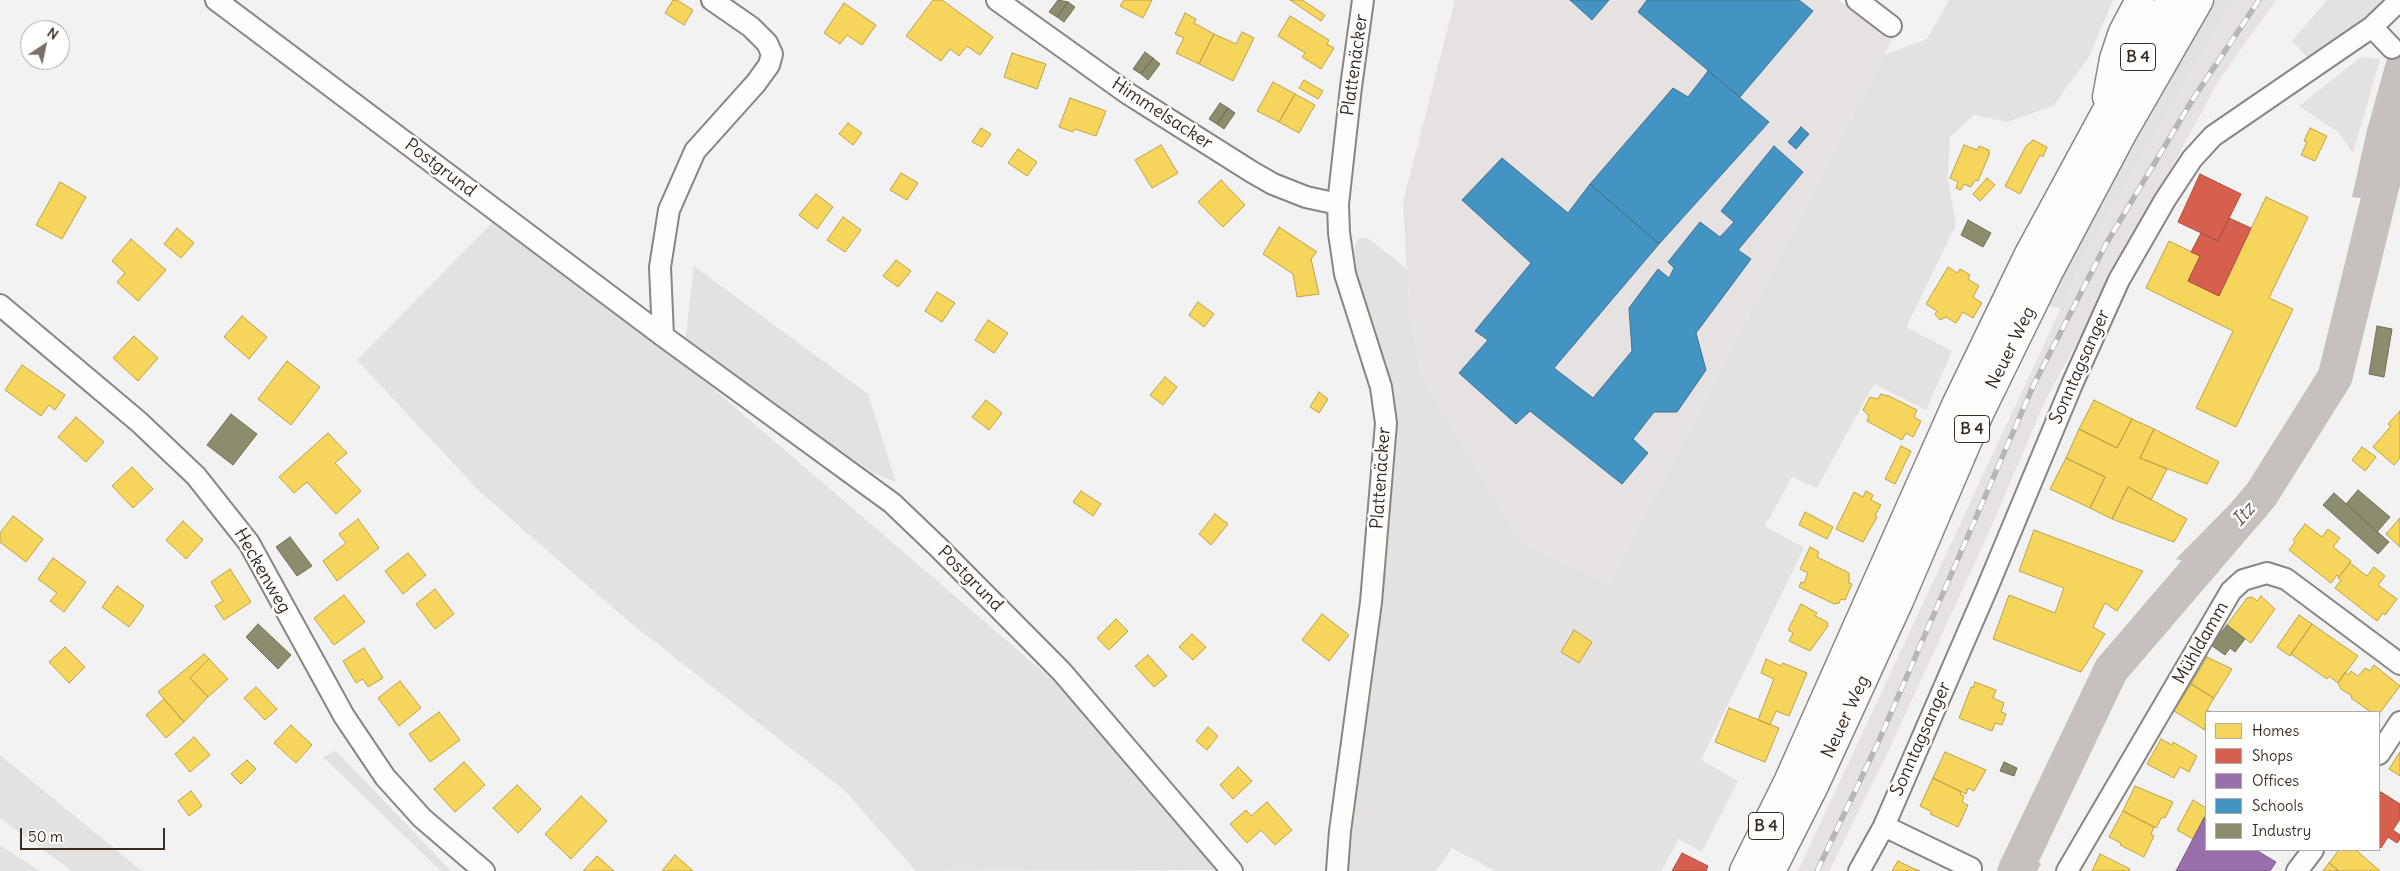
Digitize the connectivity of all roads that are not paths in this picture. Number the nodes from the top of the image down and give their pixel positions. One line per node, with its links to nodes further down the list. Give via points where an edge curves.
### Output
1 (216, 0): 16 (street, Postgrund)
2 (712, 0): 16 (street, via 751,27 767,43 772,54 769,65 756,83 695,151 669,210 660,266)
3 (997, 0): 14 (street, Himmelsacker, via 1127,93 1272,184 1306,197)
4 (1363, 0): 14 (street, Plattenäcker)
5 (1857, 0): 10 (street)
6 (2140, 0): 13 (highway, via 2123,32 2114,59)
7 (2171, 0): 13 (highway, Neuer Weg / B 4)
8 (2200, 0): 27 (highway, Neuer Weg / B 4, via 2123,132 2030,308 1979,414 1900,601)
9 (2400, 0): 11 (street, Sonntagsanger)
10 (1891, 26)
11 (2372, 28): 12 (street); 20 (street, Sonntagsanger, via 2213,136 2192,159 2165,200 2119,280 2077,373)
12 (2392, 48)
13 (2104, 114): 26 (highway, Neuer Weg / B 4, via 2028,256 1957,403 1788,782)
14 (1338, 204): 25 (street, Plattenäcker, via 1345,274 1381,387 1386,424 1371,602)
15 (0, 304): 23 (street, Heckenweg, via 139,422 196,476 249,543 344,716 384,777 422,818)
16 (663, 336): 24 (street, Postgrund, via 869,486 938,546 1062,672)
17 (2400, 664): 29 (street, Mühldamm, via 2286,579 2267,573 2243,580 2231,591)
18 (2400, 722): 19 (street)
19 (2380, 752)
20 (1884, 826): 22 (street); 28 (street, Sonntagsanger)
21 (2312, 851): 30 (street)
22 (1971, 868)
23 (484, 871)
24 (1232, 871)
25 (1337, 871)
26 (1744, 871)
27 (1771, 871)
28 (1859, 871)
29 (2067, 871)
30 (2297, 871)

